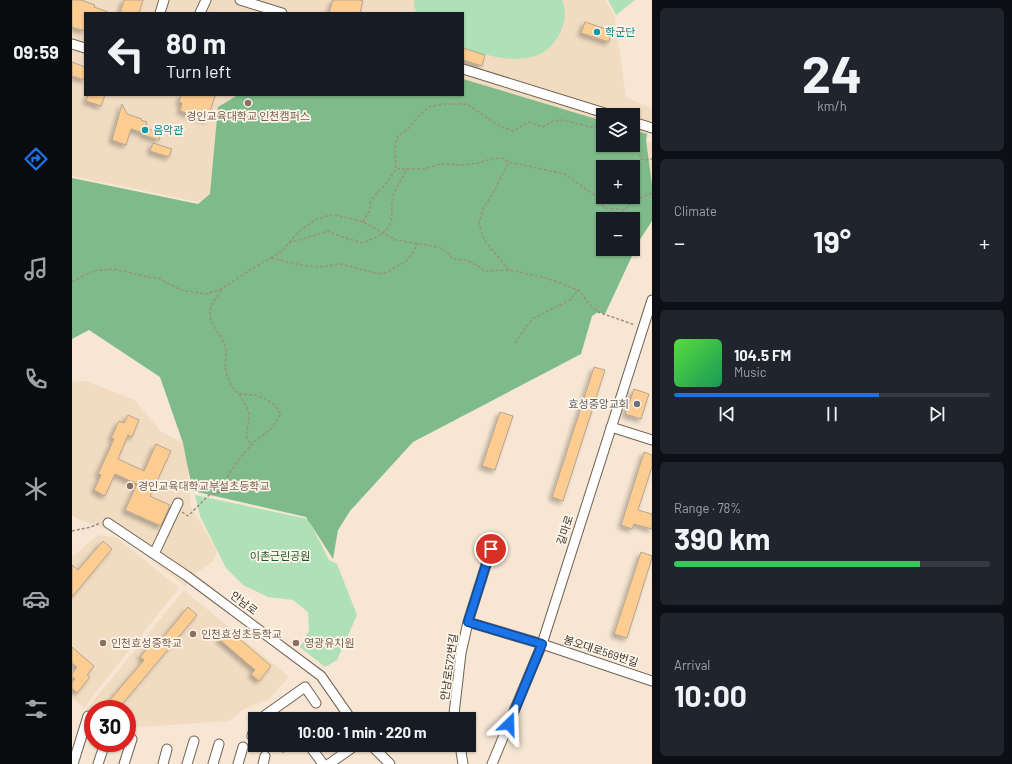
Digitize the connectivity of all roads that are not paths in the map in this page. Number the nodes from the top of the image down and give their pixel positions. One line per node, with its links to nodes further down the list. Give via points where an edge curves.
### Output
1 (164, 0): 4 (street)
2 (206, 0): 5 (street)
3 (240, 0): 6 (street)
4 (160, 12)
5 (200, 12)
6 (279, 12)
7 (72, 44): 8 (street)
8 (84, 48)
9 (464, 69): 10 (street)
10 (596, 110)
11 (640, 124): 12 (street)
12 (651, 127)
13 (652, 300): 14 (street, 길마로)
14 (646, 325): 15 (street, 길마로)
15 (611, 426): 16 (street); 22 (street, 길마로)
16 (652, 440)
17 (177, 506): 20 (street)
18 (108, 523): 20 (street, 안남로)
19 (491, 549): 21 (street, 안남로572번길)
20 (154, 554): 26 (street, 안남로, via 321,676)
21 (468, 622): 22 (street, 봉오대로569번길); 27 (street, 안남로572번길, via 461,653)
22 (542, 644): 23 (street, 봉오대로569번길); 50 (street, 길마로)
23 (652, 681)
24 (316, 702): 25 (street, via 305,687)
25 (270, 712)
26 (346, 712)
27 (454, 712)
28 (84, 729): 39 (street)
29 (194, 741): 43 (street)
30 (219, 744): 44 (street)
31 (243, 746): 45 (street)
32 (167, 749): 42 (street)
33 (102, 752): 40 (street)
34 (128, 752): 41 (street)
35 (314, 752): 46 (street)
36 (346, 752): 47 (street)
37 (378, 752): 48 (street)
38 (461, 752): 49 (street)
39 (73, 764)
40 (98, 764)
41 (124, 764)
42 (163, 764)
43 (187, 764)
44 (213, 764)
45 (238, 764)
46 (323, 764)
47 (330, 764)
48 (390, 764)
49 (463, 764)
50 (492, 764)

